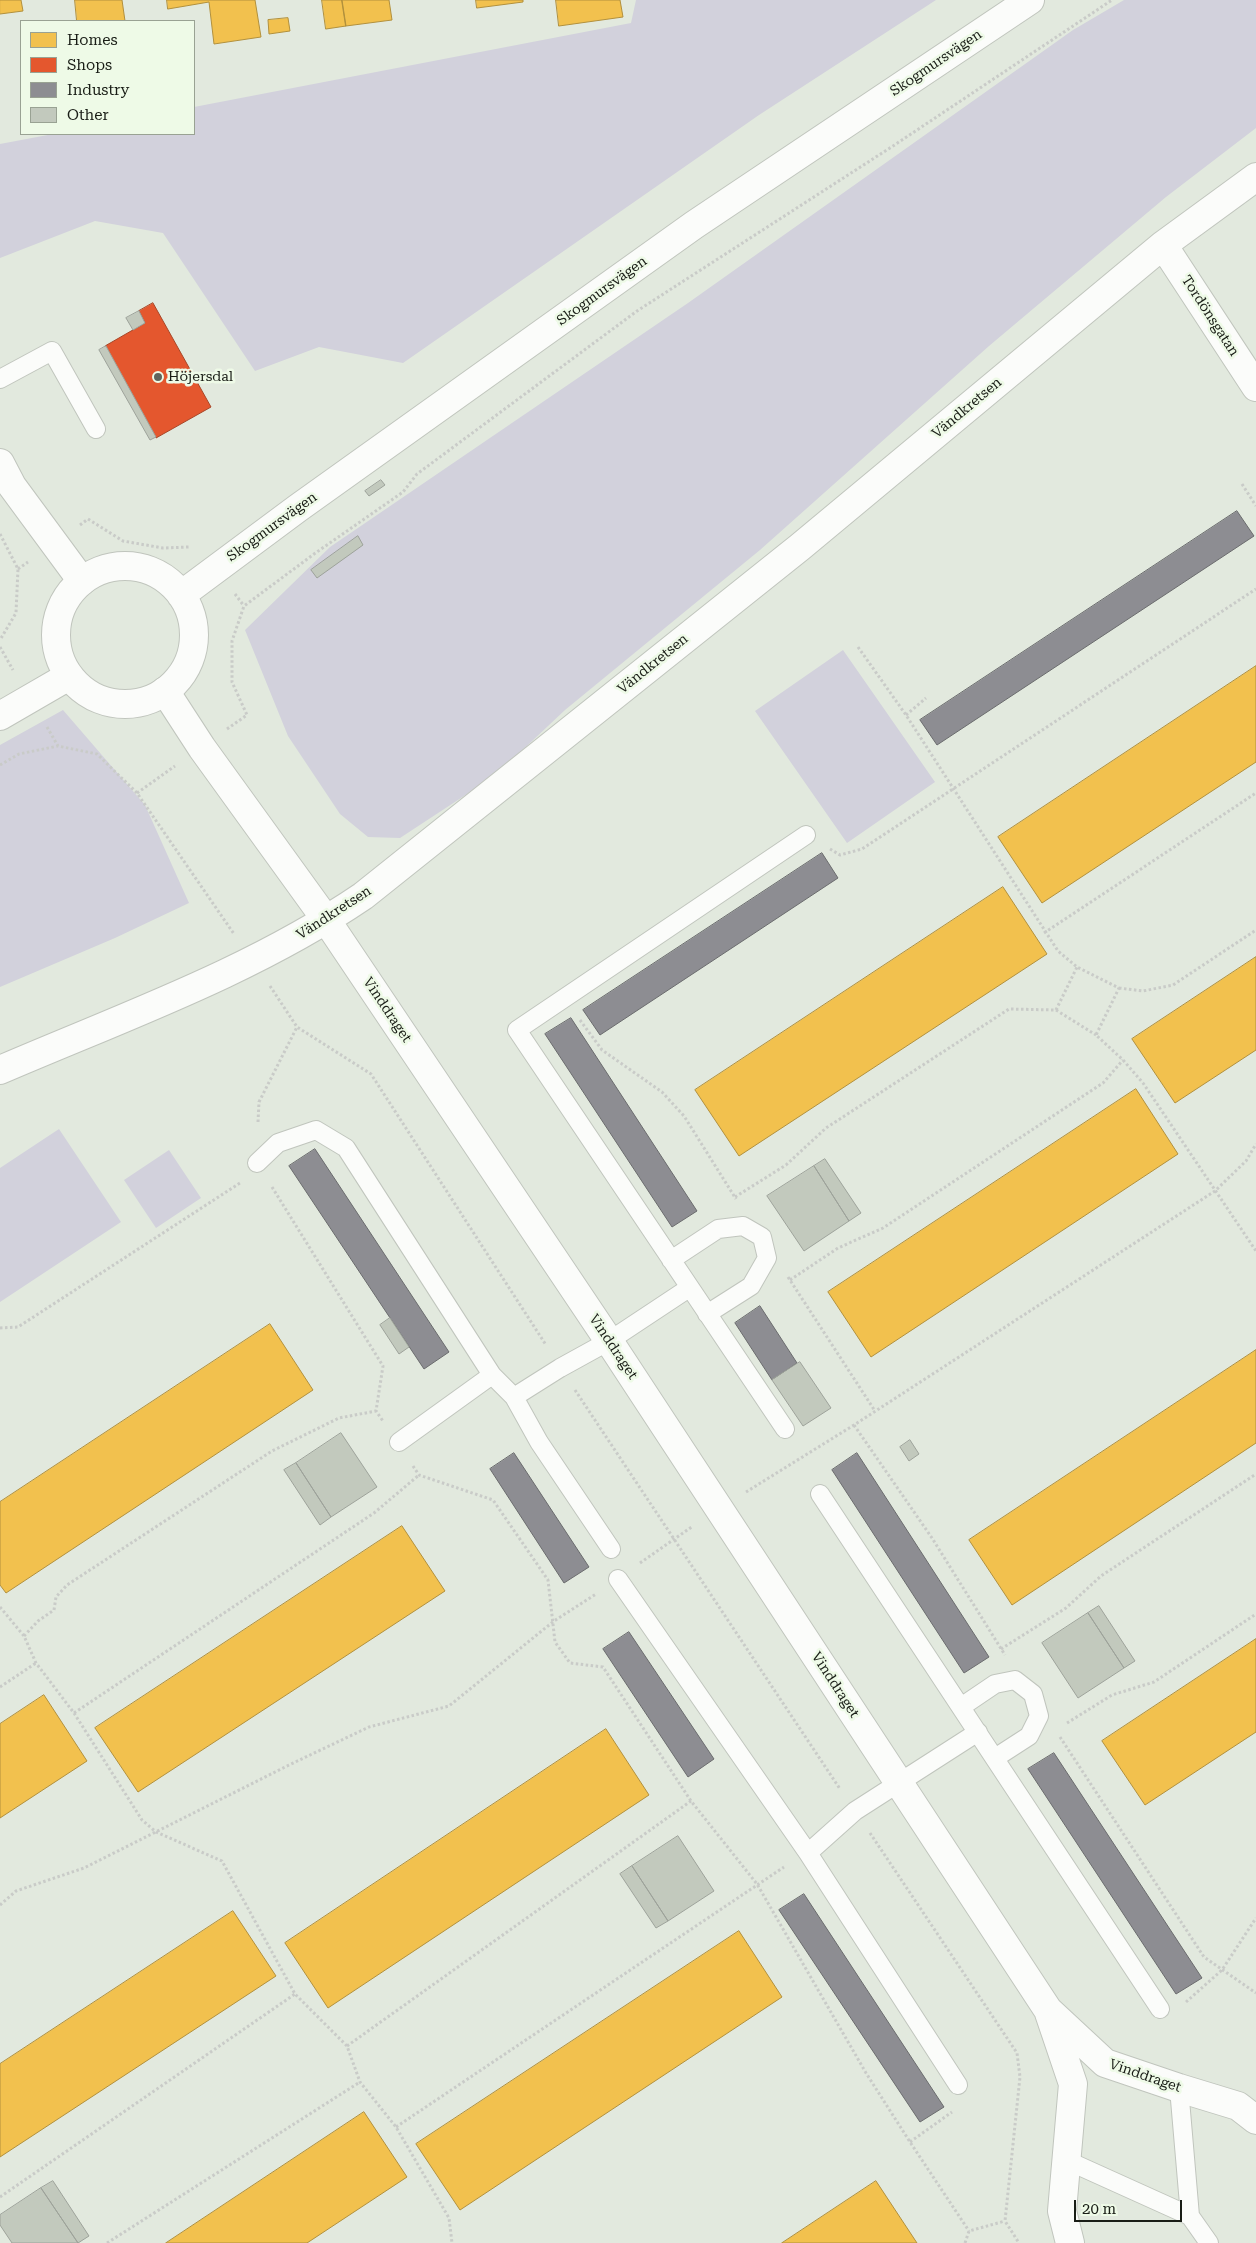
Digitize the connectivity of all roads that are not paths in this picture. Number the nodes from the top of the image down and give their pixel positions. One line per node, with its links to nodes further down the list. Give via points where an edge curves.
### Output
1 (1030, 0): 9 (street, Skogmursvägen, via 694,225)
2 (1256, 178): 3 (street, Vändkretsen)
3 (1163, 245): 5 (street, Tordönsgatan); 14 (street, Vändkretsen, via 800,547 363,896)
4 (0, 379): 6 (lane, via 52,351)
5 (1256, 387)
6 (96, 429)
7 (0, 463): 8 (street, via 12,486)
8 (82, 581): 9 (street, via 104,570 125,566 146,569 166,580); 10 (street, via 69,594 59,614 56,635 59,656)
9 (181, 594): 11 (street, via 191,614 194,636 191,657 181,676)
10 (69, 676): 11 (street, via 84,691 103,701 125,704 146,701); 12 (street)
11 (165, 692): 14 (street, Vinddraget)
12 (0, 716)
13 (806, 835): 17 (lane, via 517,1030)
14 (327, 921): 15 (street, Vändkretsen, via 254,961); 20 (street, Vinddraget)
15 (0, 1070)
16 (257, 1163): 21 (lane, via 278,1143 316,1130 346,1148)
17 (671, 1260): 18 (lane); 19 (lane, via 718,1229 743,1226 762,1237 767,1258 751,1286)
18 (689, 1288): 19 (lane); 20 (lane)
19 (707, 1314): 23 (lane)
20 (609, 1341): 22 (lane); 31 (street, Vinddraget)
21 (492, 1375): 22 (lane); 24 (lane)
22 (514, 1398): 26 (lane, via 539,1442)
23 (785, 1429)
24 (399, 1442)
25 (820, 1494): 28 (lane)
26 (611, 1549)
27 (618, 1579): 32 (lane)
28 (961, 1707): 29 (lane); 30 (lane, via 995,1684 1015,1680 1032,1694 1039,1716 1029,1736)
29 (978, 1732): 30 (lane); 31 (lane)
30 (995, 1758): 33 (lane)
31 (899, 1782): 32 (lane, via 855,1811); 34 (street, Vinddraget)
32 (808, 1853): 35 (lane)
33 (1160, 2009)
34 (1048, 2010): 36 (street, Vinddraget, via 1105,2063); 38 (street, Vinddraget, via 1074,2084)
35 (958, 2085)
36 (1179, 2088): 37 (street, Vinddraget, via 1238,2106); 39 (lane)
37 (1256, 2120)
38 (1066, 2160): 39 (lane); 40 (street, Vinddraget, via 1062,2211)
39 (1190, 2216): 41 (lane)
40 (1070, 2243)
41 (1209, 2243)

